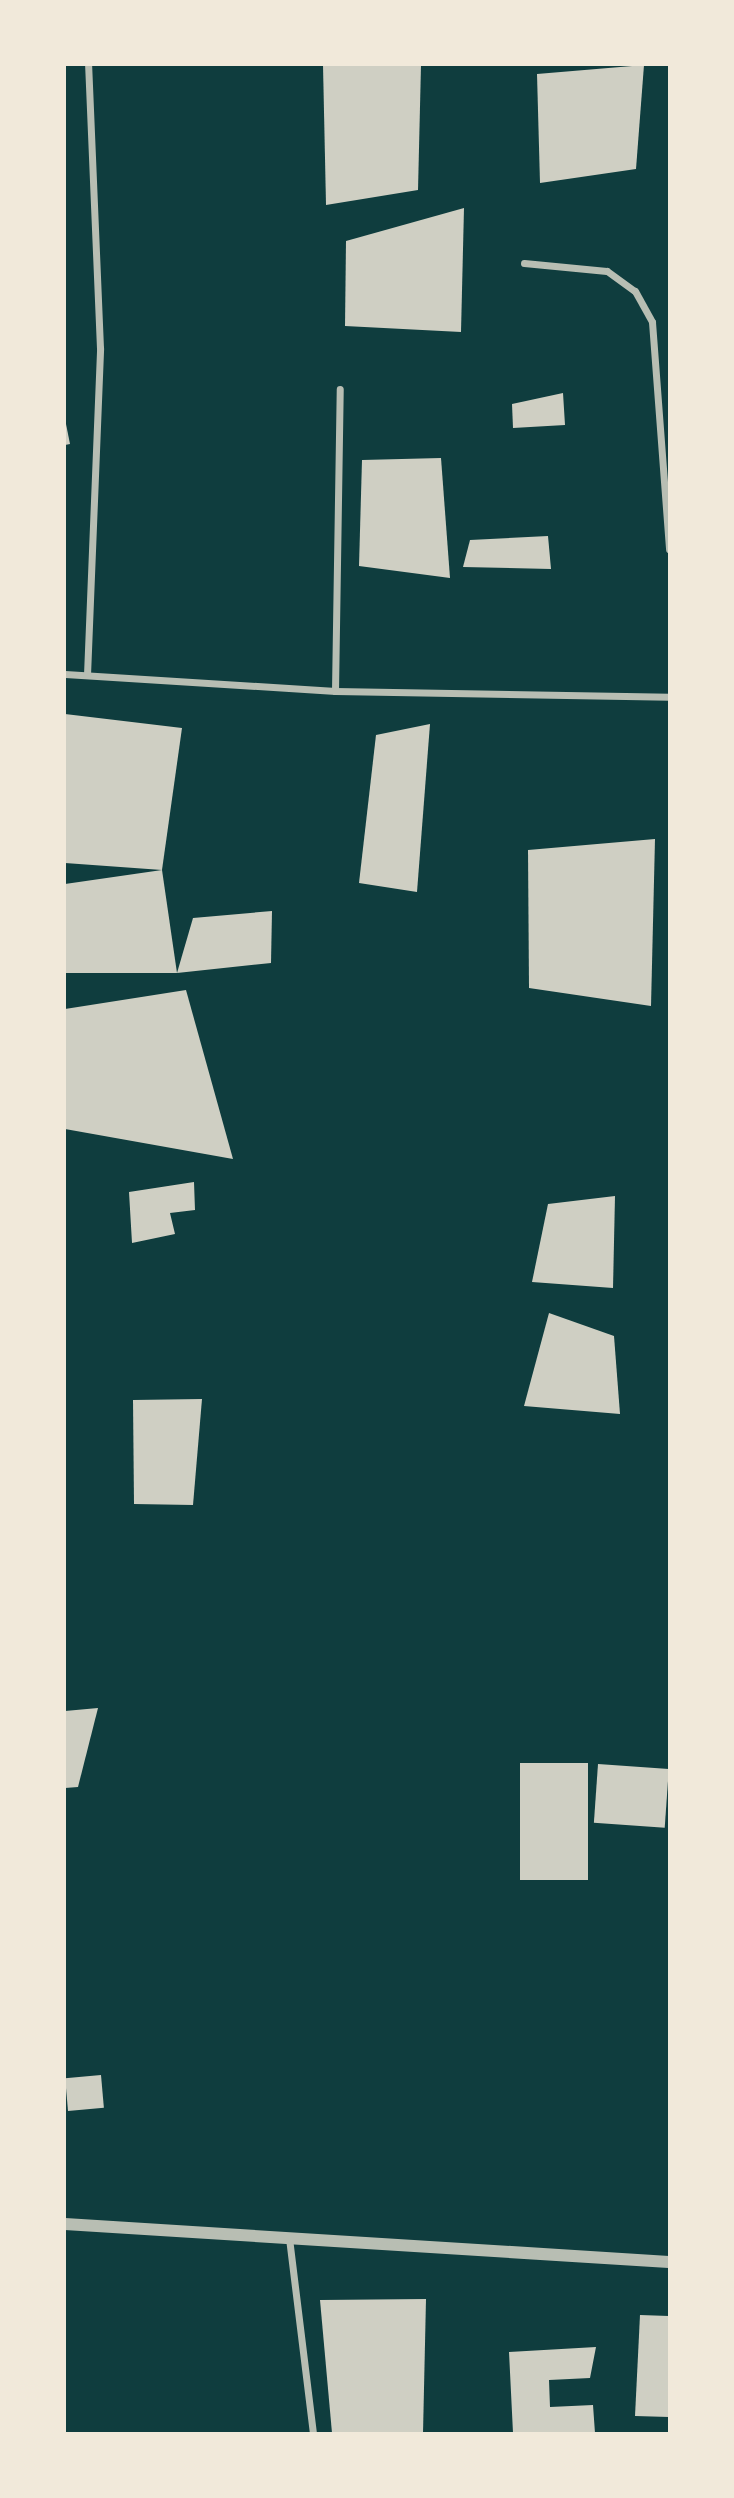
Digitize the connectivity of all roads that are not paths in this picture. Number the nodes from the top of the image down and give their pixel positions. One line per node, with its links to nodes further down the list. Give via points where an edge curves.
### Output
1 (88, 65): 6 (street, via 100,348)
2 (524, 263): 4 (street, via 607,271 635,290 652,322)
3 (340, 389): 7 (street)
4 (669, 548)
5 (65, 674): 6 (street)
6 (87, 675): 7 (street)
7 (335, 691): 8 (street)
8 (669, 697)
9 (65, 2224): 10 (street)
10 (289, 2238): 11 (street); 12 (street)
11 (669, 2262)
12 (313, 2433)

